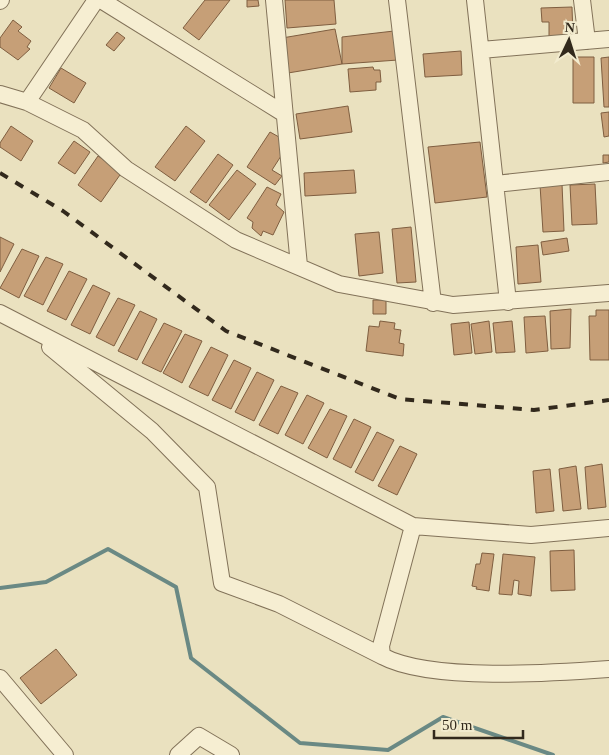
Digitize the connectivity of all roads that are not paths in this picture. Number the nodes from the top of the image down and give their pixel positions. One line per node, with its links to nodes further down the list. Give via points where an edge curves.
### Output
1 (96, 0): 11 (street)
2 (101, 0): 12 (street)
3 (274, 0): 12 (street)
4 (396, 0): 18 (street)
5 (475, 0): 9 (street)
6 (582, 0): 8 (street)
7 (609, 39): 8 (street)
8 (586, 41): 9 (street)
9 (481, 50): 14 (street)
10 (0, 94): 11 (street)
11 (26, 102): 15 (street, via 83,130 126,169 236,240)
12 (283, 113): 15 (street)
13 (609, 172): 14 (street)
14 (495, 184): 17 (street)
15 (299, 266): 18 (street, via 339,284)
16 (609, 293): 17 (street)
17 (508, 302): 18 (street)
18 (434, 303)
19 (0, 313): 20 (street)
20 (26, 327): 21 (street); 23 (street, via 152,431 207,487 222,583 279,604)
21 (413, 526): 22 (street, via 531,535); 23 (street, via 381,646)
22 (609, 528)
23 (382, 656): 24 (street, via 394,662 443,671 543,674)
24 (609, 669)
25 (0, 678): 26 (street)
26 (65, 755)
27 (178, 755): 28 (street, via 199,736)
28 (232, 755)

